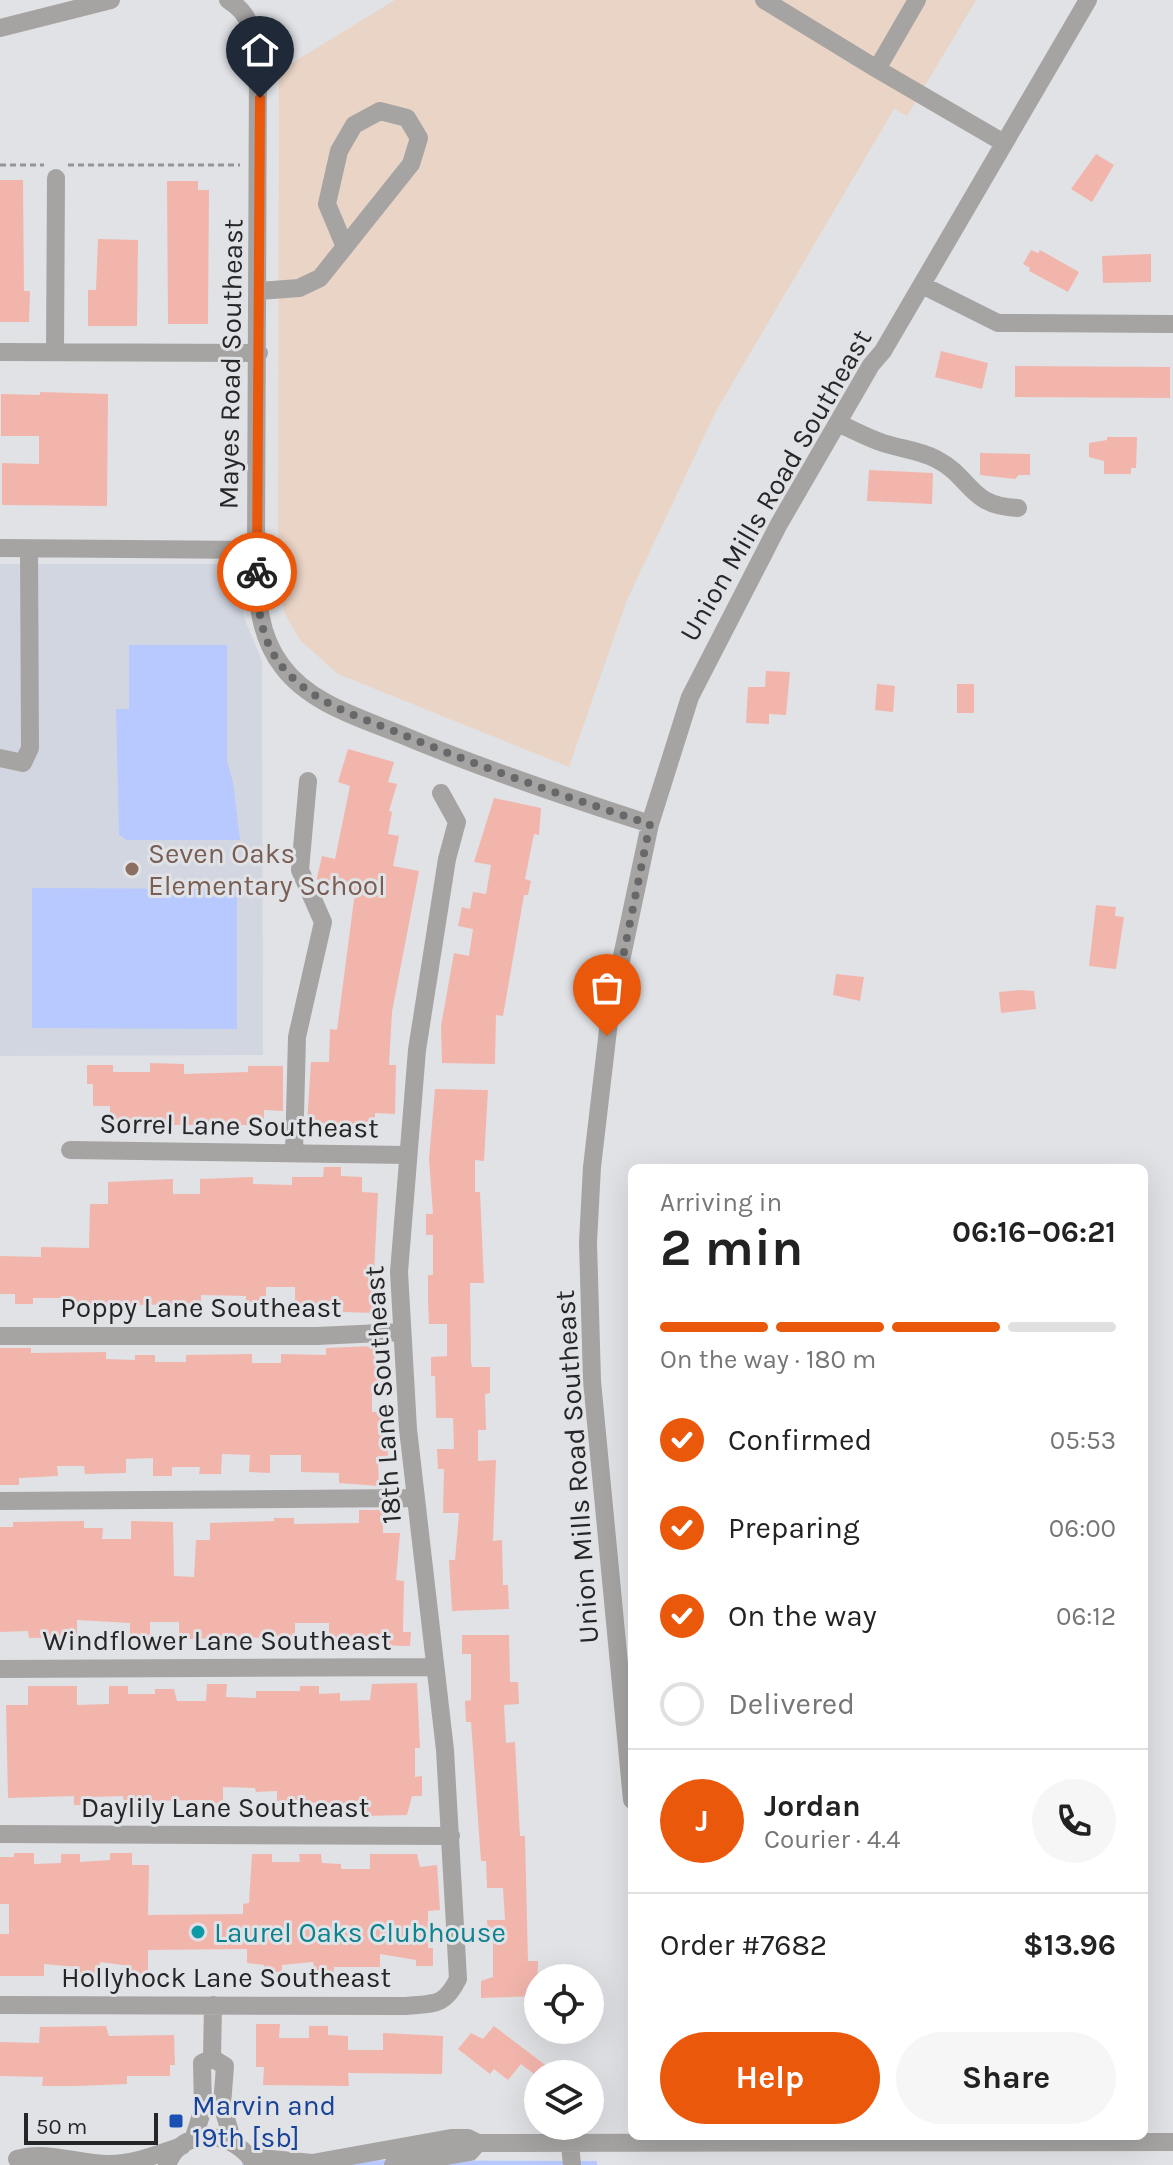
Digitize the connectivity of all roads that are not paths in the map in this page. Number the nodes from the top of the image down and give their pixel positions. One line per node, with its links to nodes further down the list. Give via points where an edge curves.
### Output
1 (111, 0): 6 (street)
2 (764, 0): 7 (street)
3 (917, 0): 7 (street)
4 (1088, 0): 8 (street, Union Mills Road Southeast)
5 (236, 3): 12 (street, Mayes Road Southeast, via 254,31 258,63)
6 (0, 28)
7 (877, 69): 8 (street)
8 (1004, 143): 11 (street, Union Mills Road Southeast)
9 (54, 169): 15 (street)
10 (345, 247): 10 (street, via 411,164 419,138 407,118 380,111 354,125 339,151 327,204); 12 (street, via 320,278 299,288)
11 (922, 285): 13 (street, via 998,323); 17 (street, Union Mills Road Southeast)
12 (259, 291): 16 (street, Mayes Road Southeast)
13 (1173, 324)
14 (0, 352): 15 (street)
15 (55, 352): 16 (street)
16 (259, 353): 21 (street, Mayes Road Southeast)
17 (838, 423): 18 (street, via 940,461 977,497); 25 (street, Union Mills Road Southeast, via 743,589 690,697)
18 (1018, 508)
19 (0, 548): 20 (street)
20 (29, 548): 21 (street); 22 (street, via 30,748 23,763)
21 (256, 550): 25 (street, Mayes Road Southeast, via 257,606 267,641 306,691 458,758)
22 (0, 758)
23 (308, 781): 27 (street, via 300,870 323,922 297,1037)
24 (441, 793): 28 (street, 18th Lane Southeast, via 457,822 417,1050)
25 (650, 824): 33 (street, Union Mills Road Southeast, via 599,1082 588,1242 603,1531)
26 (70, 1150): 27 (street, Sorrel Lane Southeast)
27 (294, 1153): 28 (street, Sorrel Lane Southeast)
28 (407, 1155): 29 (street, 18th Lane Southeast, via 399,1272)
29 (402, 1332): 30 (street, Poppy Lane Southeast); 31 (street, 18th Lane Southeast)
30 (0, 1336)
31 (416, 1498): 32 (street); 34 (street, 18th Lane Southeast)
32 (0, 1501)
33 (625, 1656): 36 (street, Union Mills Road Southeast)
34 (435, 1667): 35 (street, Windflower Lane Southeast); 38 (street, 18th Lane Southeast)
35 (0, 1669)
36 (628, 1718)
37 (0, 1834): 38 (street, Daylily Lane Southeast)
38 (451, 1836): 39 (street, 18th Lane Southeast, via 458,1979)
39 (449, 1997): 41 (street, Hollyhock Lane Southeast, via 406,2006)
40 (0, 2005): 41 (street, Hollyhock Lane Southeast)
41 (213, 2005): 42 (street)
42 (212, 2058): 45 (street, via 225,2066 222,2105); 47 (street, via 202,2063 203,2109)
43 (691, 2140): 49 (street)
44 (872, 2140): 46 (street)
45 (233, 2142): 47 (street, via 210,2136); 51 (street)
46 (1173, 2142)
47 (188, 2143): 50 (street, via 134,2162 110,2164 37,2153); 52 (street, via 171,2155)
48 (478, 2143): 49 (street); 51 (street, via 435,2138 312,2163); 53 (street, via 470,2152)
49 (570, 2144): 54 (street)
50 (14, 2159)
51 (253, 2161)
52 (167, 2165)
53 (393, 2165)
54 (572, 2165)

